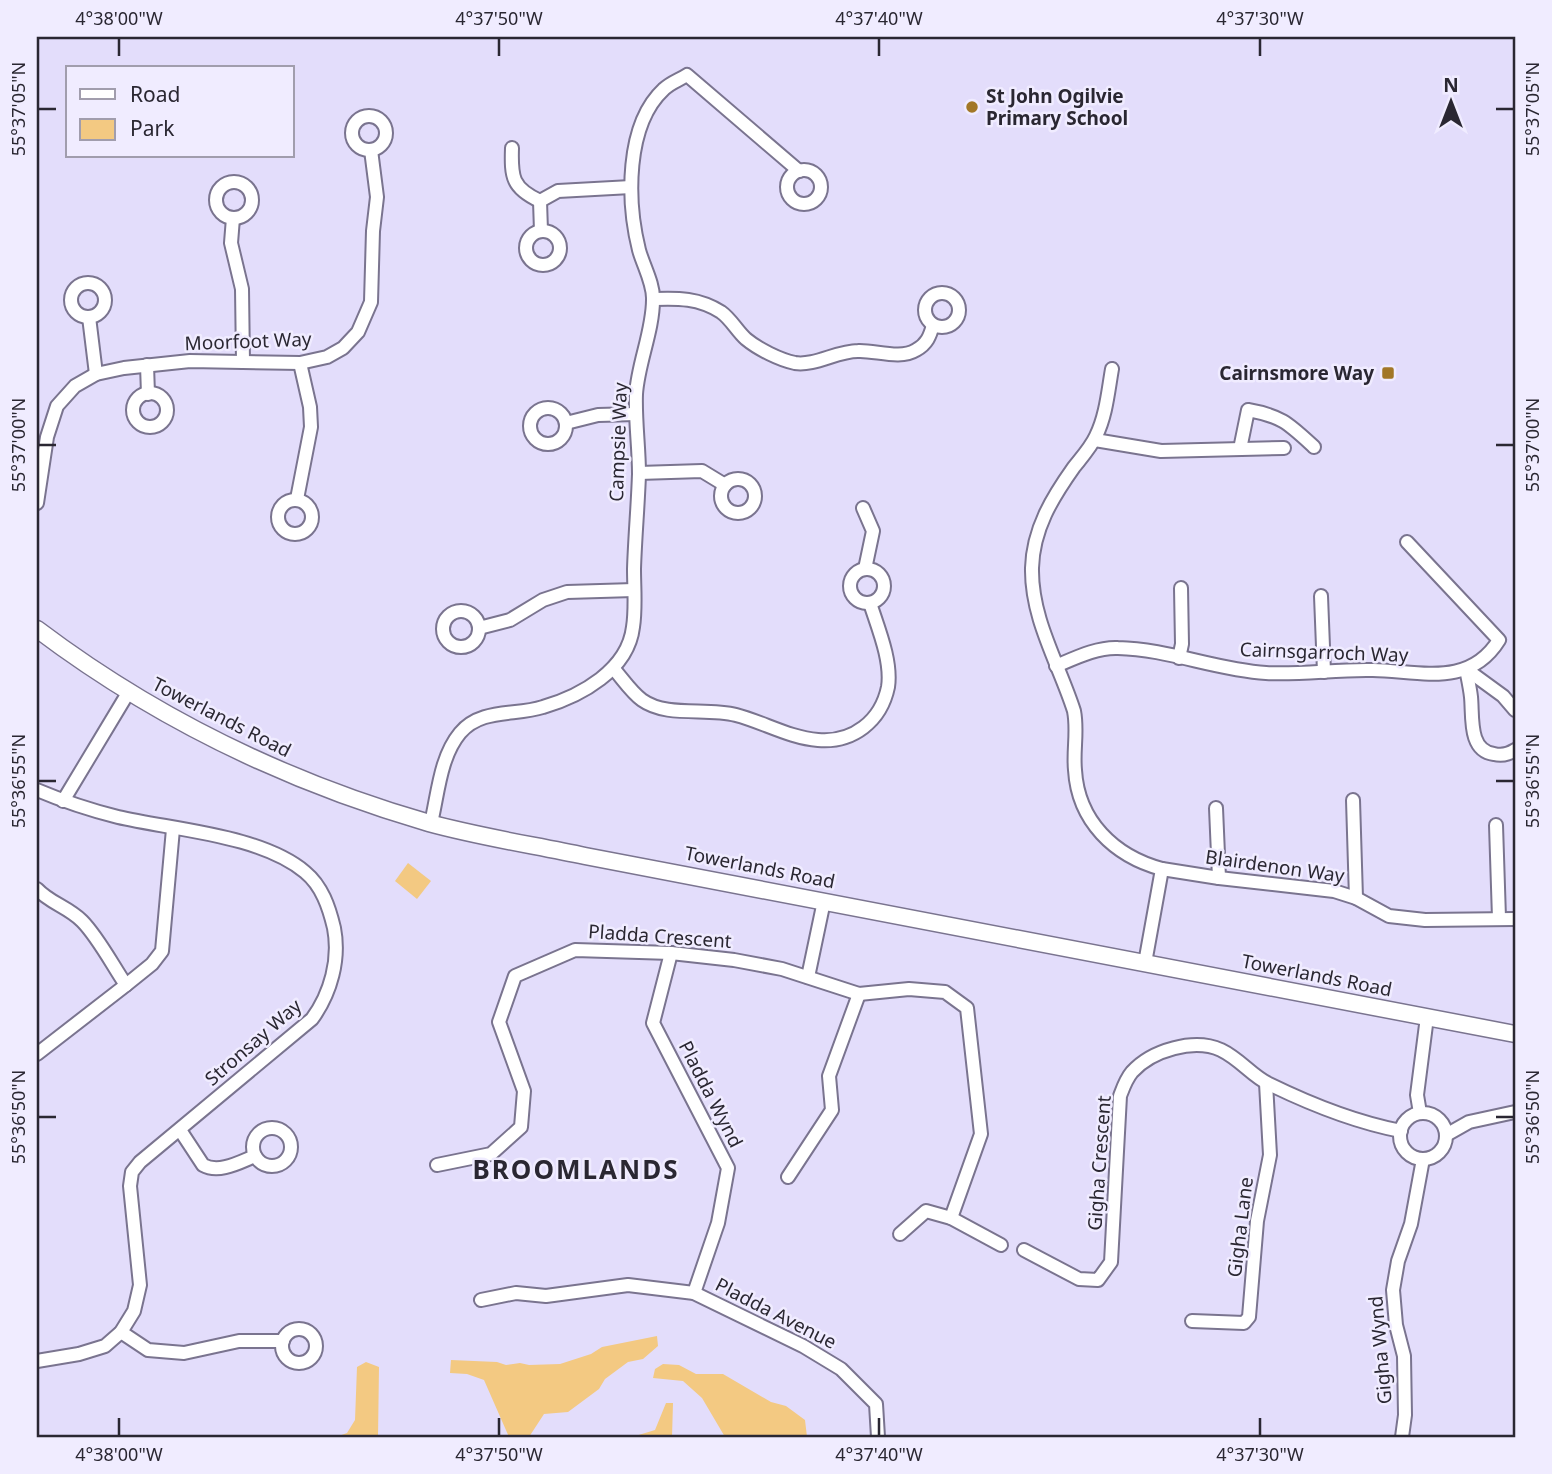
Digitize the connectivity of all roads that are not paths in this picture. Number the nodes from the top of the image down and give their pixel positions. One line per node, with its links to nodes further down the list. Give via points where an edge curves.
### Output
1 (512, 148): 5 (street, via 516,184)
2 (371, 150): 12 (street, Moorfoot Way, via 377,197 371,302 358,332 344,348)
3 (799, 171): 4 (street, Campsie Way, via 687,75 654,100 634,142)
4 (631, 187): 5 (street, via 558,191); 8 (street, Campsie Way, via 638,247)
5 (540, 201): 7 (street)
6 (233, 218): 11 (street, via 231,243 242,289)
7 (541, 231)
8 (653, 299): 10 (street, via 699,302 722,313 767,352 794,363 858,351 915,352 929,340); 17 (street, Campsie Way)
9 (89, 317): 15 (street)
10 (933, 325)
11 (243, 362): 12 (street, Moorfoot Way); 13 (street, Moorfoot Way)
12 (300, 363): 25 (street, via 311,427)
13 (147, 365): 15 (street, Moorfoot Way); 16 (street)
14 (1112, 369): 19 (street)
15 (96, 374): 26 (street, Moorfoot Way, via 75,386 57,407 47,437)
16 (148, 394)
17 (636, 414): 18 (street, via 598,415); 23 (street, Campsie Way)
18 (566, 423)
19 (1095, 440): 22 (street, via 1161,451); 37 (street, via 1047,507 1038,529 1032,569 1037,605)
20 (1314, 447): 22 (street, via 1286,421 1248,410)
21 (1284, 448): 22 (street)
22 (1240, 449)
23 (639, 473): 24 (street, via 702,471); 31 (street, Campsie Way)
24 (724, 485)
25 (296, 499)
26 (37, 503)
27 (863, 508): 29 (street, via 873,531)
28 (1407, 542): 39 (street, Cairnsgarroch Way, via 1499,640 1492,653)
29 (864, 569): 33 (street, via 853,576 850,588 858,601); 33 (street, via 877,571 885,584 882,595)
30 (1181, 588): 36 (street)
31 (634, 590): 34 (street, via 567,592 510,620); 38 (street, Campsie Way, via 633,630 627,651)
32 (1321, 596): 40 (street)
33 (870, 603): 38 (street, via 888,686 872,721 859,733 841,738 818,740 735,715 663,709 642,700)
34 (479, 628)
35 (37, 629): 41 (street, Towerlands Road)
36 (1179, 658): 37 (street, Cairnsgarroch Way, via 1115,648); 40 (street, Cairnsgarroch Way, via 1265,673)
37 (1056, 666): 51 (street, via 1074,711 1075,776 1085,810 1111,844 1135,860)
38 (613, 668): 48 (street, Campsie Way, via 592,685 544,707 488,715 461,732 449,750)
39 (1466, 669): 40 (street, Cairnsgarroch Way, via 1419,674); 42 (street); 43 (street, via 1477,744 1495,755)
40 (1324, 672)
41 (128, 693): 46 (street); 48 (street, Towerlands Road, via 268,766 334,793)
42 (1515, 710)
43 (1515, 750)
44 (37, 790): 46 (street, Stronsay Way)
45 (1353, 800): 54 (street)
46 (63, 801): 50 (street, Stronsay Way)
47 (1216, 808): 52 (street)
48 (431, 823): 55 (street, Towerlands Road)
49 (1496, 825): 56 (street)
50 (173, 829): 61 (street, via 162,951); 69 (street, Stronsay Way, via 266,849 292,863 322,892 335,937 328,989 312,1018)
51 (1161, 869): 52 (street, Blairdenon Way); 59 (street)
52 (1219, 878): 54 (street, Blairdenon Way, via 1334,891)
53 (37, 888): 61 (street, via 46,899 83,921)
54 (1356, 898): 56 (street, Blairdenon Way, via 1389,916)
55 (824, 901): 59 (street, Towerlands Road); 60 (street)
56 (1499, 918): 57 (street, Blairdenon Way)
57 (1515, 919)
58 (671, 953): 60 (street, Pladda Crescent, via 734,960); 74 (street, Pladda Crescent, via 575,950 515,976 499,1022 524,1091 521,1127 491,1154); 80 (street, Pladda Wynd, via 653,1023 728,1168 718,1223)
59 (1145, 963): 63 (street, Towerlands Road)
60 (808, 977): 62 (street, Pladda Crescent)
61 (126, 985): 65 (street)
62 (859, 994): 75 (street, via 829,1076 832,1110); 76 (street, via 909,989 945,992 968,1008 981,1135)
63 (1427, 1017): 64 (street, Towerlands Road); 68 (street, via 1417,1095)
64 (1515, 1034)
65 (37, 1054)
66 (1266, 1083): 70 (street, Gigha Crescent, via 1340,1116); 79 (street, Gigha Crescent, via 1219,1049 1188,1044 1140,1065 1130,1074 1120,1096 1111,1262 1098,1280 1079,1279); 82 (street, Gigha Lane, via 1270,1155 1257,1221 1249,1317 1236,1324)
67 (1515, 1112): 71 (street, via 1469,1122)
68 (1420, 1113): 70 (street, via 1406,1120); 71 (street, via 1437,1118)
69 (180, 1130): 72 (street, via 209,1168 232,1166); 83 (street, Stronsay Way, via 132,1172 140,1285 134,1311)
70 (1401, 1131): 73 (street, via 1405,1150)
71 (1446, 1135): 73 (street, via 1439,1152)
72 (255, 1156)
73 (1423, 1159): 87 (street, Gigha Wynd, via 1393,1290 1404,1356)
74 (437, 1166)
75 (788, 1177)
76 (951, 1218): 77 (street, via 926,1211); 78 (street)
77 (900, 1234)
78 (1001, 1245)
79 (1024, 1250)
80 (694, 1293): 81 (street, Pladda Avenue, via 628,1285); 86 (street, Pladda Avenue, via 841,1369 876,1404)
81 (481, 1300)
82 (1192, 1321)
83 (121, 1332): 84 (street, via 148,1350 184,1353 239,1341); 85 (street, via 104,1346)
84 (283, 1341)
85 (37, 1361)
86 (878, 1437)
87 (1402, 1437)

